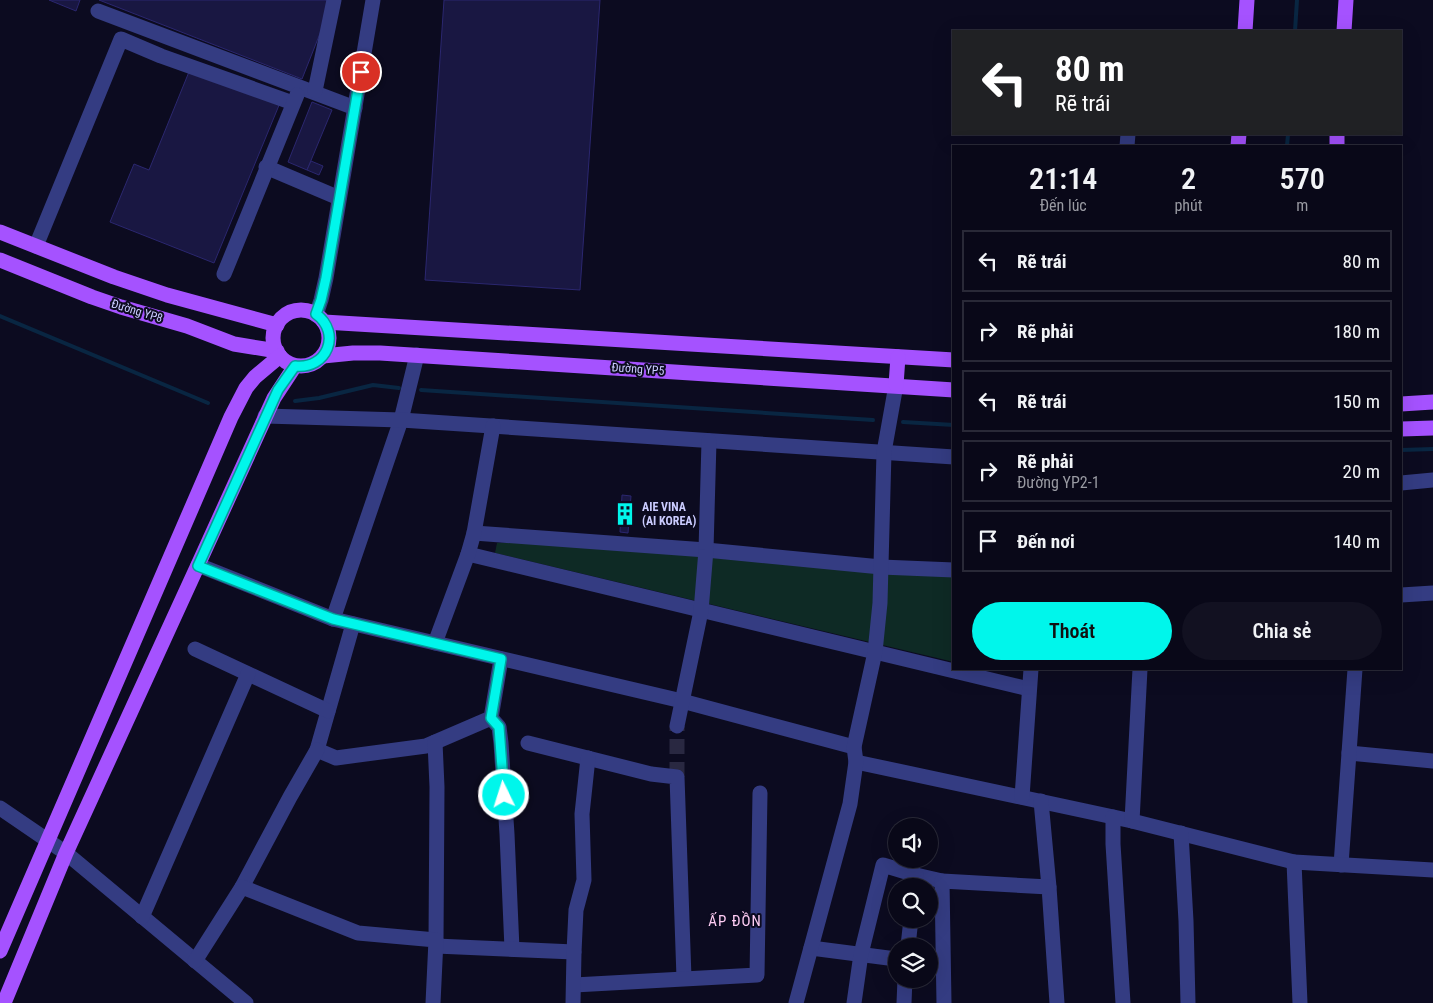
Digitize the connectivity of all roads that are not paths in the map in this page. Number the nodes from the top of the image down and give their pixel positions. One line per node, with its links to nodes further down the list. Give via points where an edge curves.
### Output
1 (334, 0): 8 (street)
2 (373, 0): 10 (street)
3 (1247, 0): 6 (main road)
4 (1346, 0): 7 (main road)
5 (98, 11): 8 (street)
6 (1245, 30)
7 (1344, 30)
8 (307, 89): 9 (street); 10 (street)
9 (293, 103): 11 (street); 14 (street, via 121,39)
10 (355, 108): 12 (street)
11 (266, 167): 12 (street); 16 (street)
12 (339, 198): 17 (street)
13 (0, 232): 14 (main road, Đường YP8)
14 (36, 246): 18 (main road, Đường YP8, via 167,295)
15 (0, 260): 19 (main road, Đường YP8, via 121,307 234,344)
16 (224, 274)
17 (320, 318): 18 (main road, via 303,310 285,316); 20 (main road, via 329,333); 22 (main road)
18 (277, 325): 19 (main road, via 274,336)
19 (278, 354): 24 (main road); 77 (main road, via 243,391)
20 (323, 356): 21 (main road, Đường YP5, via 359,353); 24 (main road, via 309,365)
21 (417, 356): 25 (main road, Đường YP5); 30 (street)
22 (898, 357): 23 (main road); 25 (main road)
23 (952, 360)
24 (295, 366): 29 (main road, via 278,390)
25 (896, 385): 26 (main road, Đường YP5); 35 (street)
26 (952, 390)
27 (1433, 402): 28 (main road)
28 (1402, 404)
29 (266, 416): 30 (street); 42 (main road)
30 (401, 420): 31 (street); 48 (street)
31 (493, 426): 34 (street); 39 (street)
32 (1402, 428): 33 (main road)
33 (1433, 428)
34 (709, 441): 35 (street); 40 (street)
35 (884, 452): 36 (street); 43 (street)
36 (952, 457)
37 (1433, 480): 38 (street)
38 (1402, 482)
39 (474, 533): 40 (street); 41 (street)
40 (706, 550): 43 (street); 47 (street)
41 (468, 554): 47 (street); 50 (street)
42 (198, 566): 48 (street); 78 (main road)
43 (881, 567): 44 (street); 52 (street)
44 (952, 570)
45 (1433, 593): 46 (street)
46 (1402, 595)
47 (702, 611): 52 (street); 59 (street)
48 (333, 619): 49 (street)
49 (353, 624): 50 (street); 60 (street)
50 (435, 643): 53 (street)
51 (195, 649): 57 (street)
52 (875, 652): 58 (street); 67 (street)
53 (501, 659): 59 (street); 61 (street)
54 (1031, 670): 58 (street)
55 (1140, 670): 75 (street)
56 (1354, 670): 66 (street)
57 (248, 674): 60 (street); 87 (street)
58 (1029, 689): 71 (street)
59 (682, 701): 62 (street); 67 (street)
60 (328, 711): 65 (street)
61 (491, 718): 63 (street); 91 (street, via 499,727 501,743)
62 (677, 726)
63 (435, 742): 65 (street, via 426,746 336,758); 89 (street)
64 (528, 744): 68 (street)
65 (317, 750): 85 (street)
66 (1349, 753): 69 (street); 80 (street)
67 (855, 754): 71 (street); 90 (street, via 850,804)
68 (588, 758): 93 (street, via 582,814 584,880 576,910); 98 (street, via 677,777)
69 (1433, 761)
70 (760, 793): 98 (street, via 757,974)
71 (1022, 797): 72 (street)
72 (1042, 801): 74 (street); 86 (street)
73 (0, 808): 77 (street)
74 (1113, 817): 75 (street); 110 (street)
75 (1132, 821): 76 (street)
76 (1181, 833): 79 (street); 111 (street)
77 (48, 840): 78 (street); 92 (main road)
78 (66, 853): 87 (street); 101 (main road)
79 (1294, 862): 80 (street); 112 (street)
80 (1341, 865): 81 (street)
81 (1433, 870)
82 (909, 878): 94 (street, via 883,865)
83 (938, 881): 84 (street)
84 (942, 881): 86 (street); 88 (street)
85 (242, 887): 89 (street, via 358,933); 96 (street)
86 (1050, 888): 109 (street)
87 (142, 917): 96 (street)
88 (938, 938)
89 (436, 943): 91 (street); 103 (street)
90 (811, 948): 94 (street); 105 (street)
91 (512, 949): 93 (street)
92 (0, 951)
93 (574, 952): 99 (street)
94 (861, 954): 95 (street); 106 (street)
95 (888, 958)
96 (195, 961): 102 (street)
97 (938, 972): 108 (street)
98 (684, 978): 99 (street)
99 (574, 985): 104 (street)
100 (905, 988): 107 (street)
101 (4, 1003)
102 (246, 1003)
103 (433, 1003)
104 (573, 1003)
105 (796, 1003)
106 (854, 1003)
107 (904, 1003)
108 (944, 1003)
109 (1057, 1003)
110 (1123, 1003)
111 (1188, 1003)
112 (1300, 1003)

